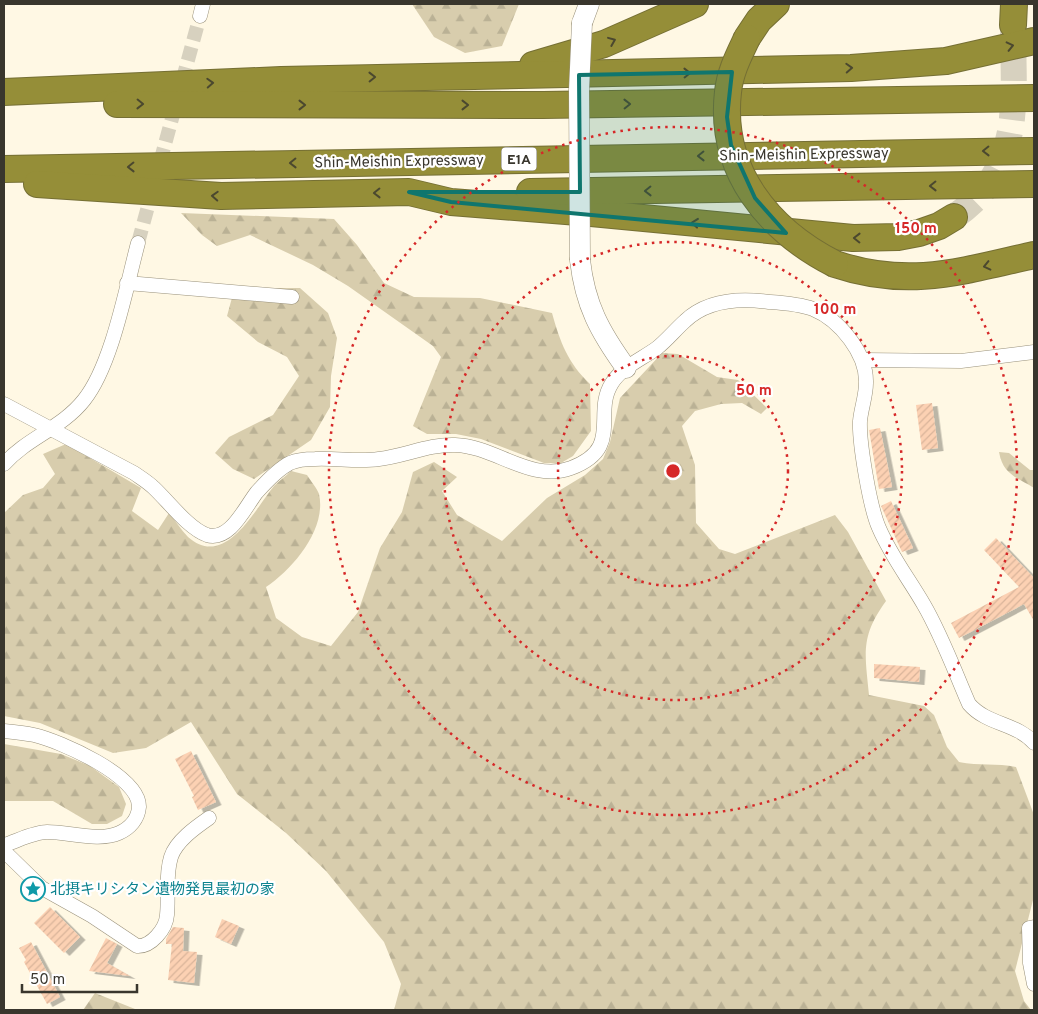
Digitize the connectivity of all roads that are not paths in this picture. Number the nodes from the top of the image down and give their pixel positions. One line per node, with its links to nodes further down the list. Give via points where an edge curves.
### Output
1 (589, 4): 21 (street, bridge, via 582,23 579,90 580,260 583,286 592,312 602,335)
2 (695, 4): 5 (highway, one-way to 2, via 494,70 564,57 640,30)
3 (776, 4): 16 (highway, one-way to 3, bridge, via 953,273 920,278 891,277 862,273 835,264 810,251 772,220 741,174 731,145 727,99 734,64 747,38 759,20)
4 (1034, 41): 5 (highway, one-way to 4, via 851,68 946,61)
5 (428, 76): 6 (highway, one-way to 5)
6 (4, 92)
7 (1034, 98): 8 (highway, one-way to 7, via 543,105)
8 (4, 102)
9 (1034, 151): 10 (highway, Shin-Meishin Expressway / E1A, one-way to 10)
10 (4, 169)
11 (4, 183): 13 (highway, one-way to 11, via 221,196)
12 (1034, 184): 13 (highway, one-way to 13)
13 (409, 192): 14 (highway, one-way to 13, via 919,233 854,238 451,202)
14 (954, 217)
15 (138, 243): 17 (street)
16 (1034, 255)
17 (127, 283): 18 (street); 23 (street, via 103,368 84,401)
18 (292, 297)
19 (1034, 352): 20 (street, via 960,361)
20 (863, 360): 21 (street, via 852,341 834,322 814,310 743,299 718,303 700,311 655,349); 26 (street, via 866,382 860,423 862,450 877,526 925,606 969,704 989,721 1023,732)
21 (626, 368): 23 (street, via 606,394 605,433 600,446 591,458 567,470 548,473 500,455 455,445 378,460 301,460 288,464 273,476 229,529 218,536 196,529 153,486 134,473)
22 (4, 404): 23 (street)
23 (53, 429): 24 (street, via 33,439)
24 (4, 464)
25 (4, 731): 28 (street, via 35,735 102,764 131,787 139,801 138,814 131,826 118,834 94,836 45,832)
26 (1034, 743)
27 (209, 818): 29 (street, via 176,847 171,856 166,888 167,917 155,937 142,946 137,946 42,888)
28 (4, 845)
29 (4, 851)
30 (1034, 927): 31 (street, via 1029,928 1028,945)
31 (1034, 984)

